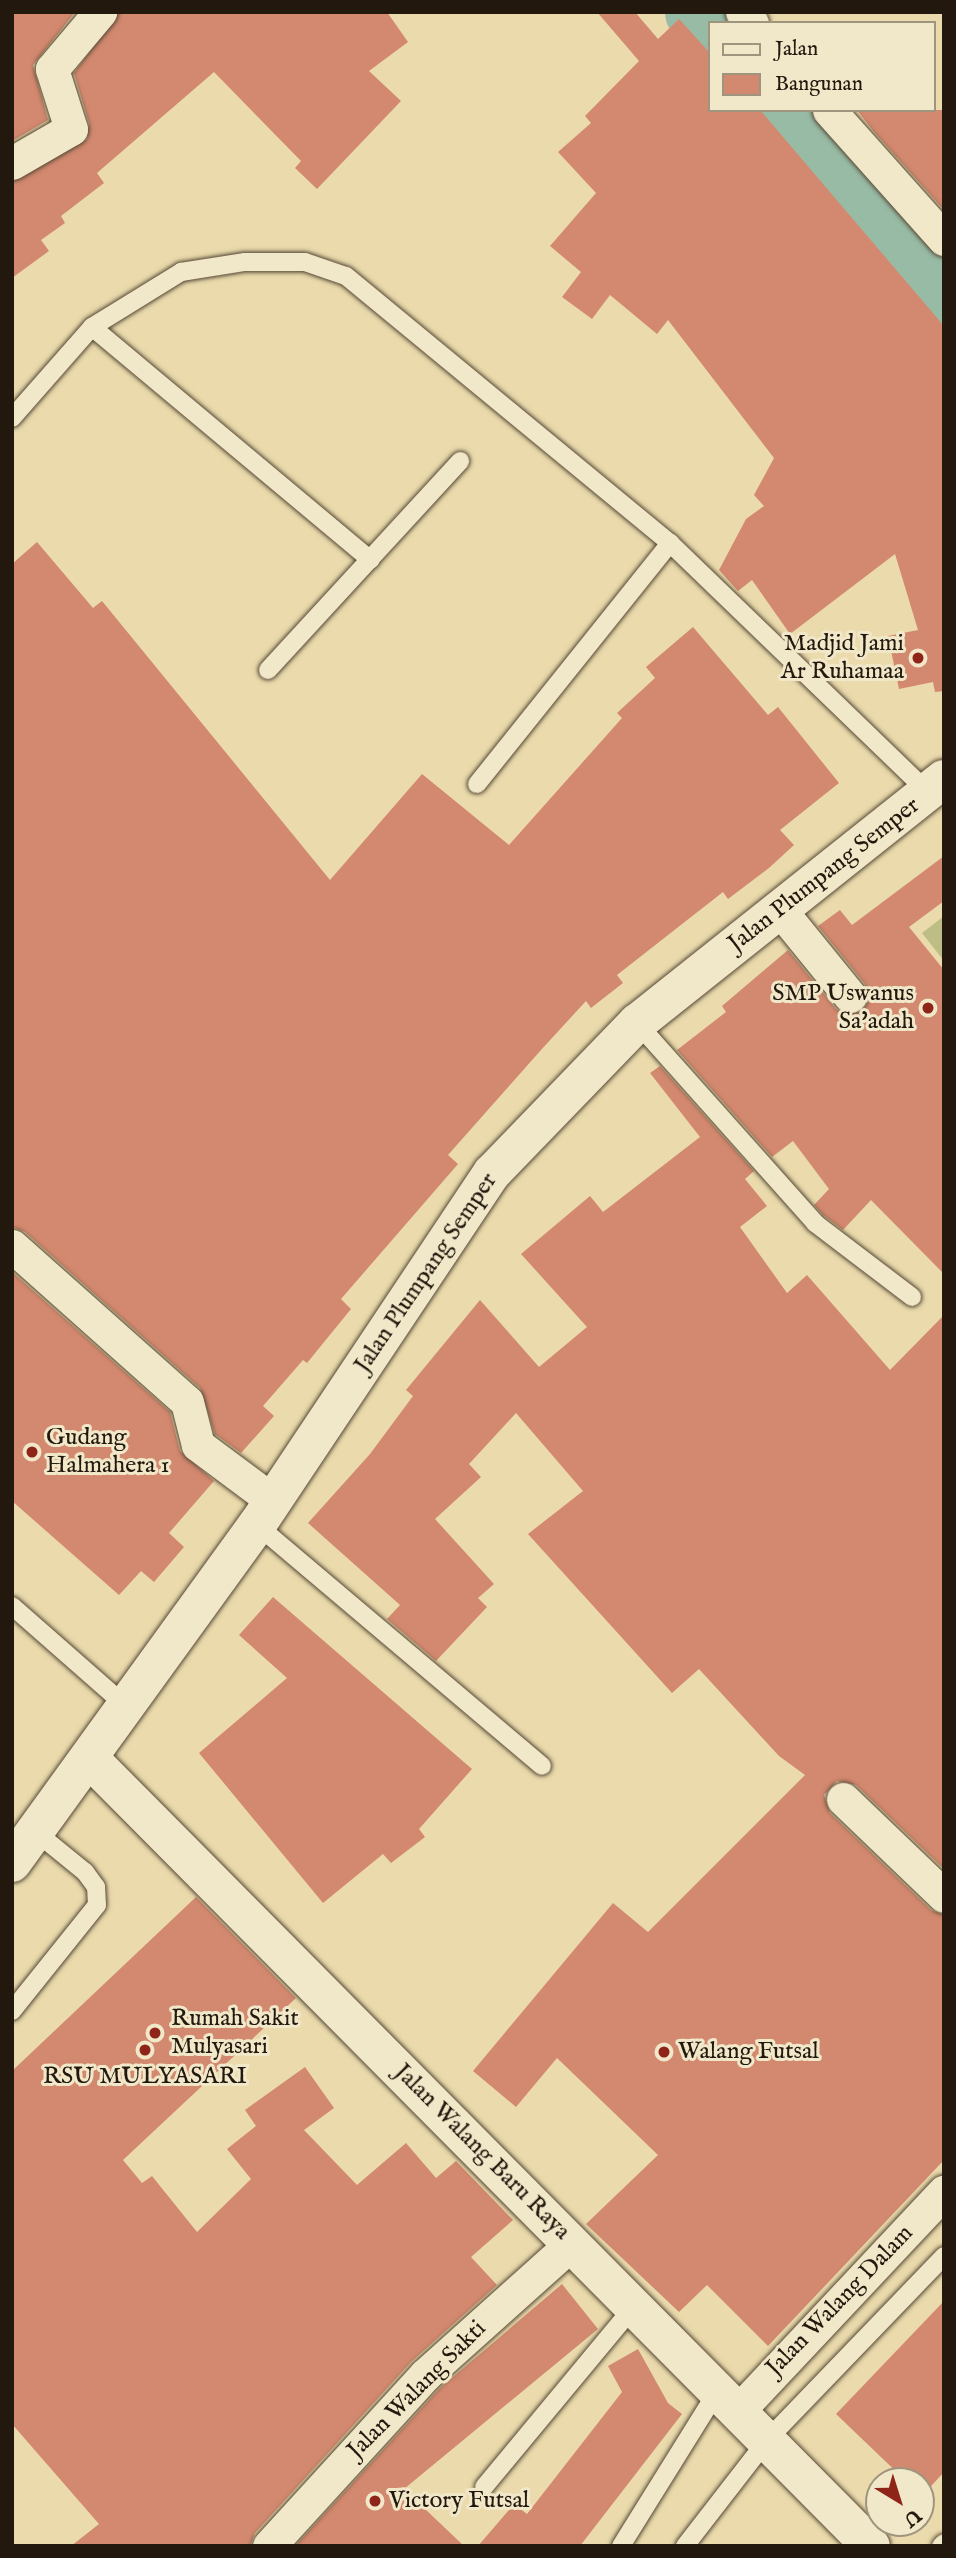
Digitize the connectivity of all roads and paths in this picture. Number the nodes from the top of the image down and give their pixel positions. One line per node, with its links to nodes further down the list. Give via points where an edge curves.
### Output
1 (100, 12): 3 (street, via 51,69 71,129)
2 (831, 112): 4 (street)
3 (12, 163)
4 (944, 239)
5 (92, 327): 6 (lane); 8 (lane, via 181,272 245,262 305,262 346,276); 9 (lane)
6 (12, 418)
7 (460, 461): 9 (lane)
8 (670, 543): 11 (lane); 12 (lane)
9 (371, 560): 10 (lane)
10 (268, 670)
11 (477, 784)
12 (936, 786): 13 (main road, Jalan Plumpang Semper)
13 (780, 910): 14 (street); 15 (main road, Jalan Plumpang Semper)
14 (850, 996)
15 (637, 1023): 17 (lane, via 815,1223); 18 (main road, Jalan Plumpang Semper, via 492,1173)
16 (12, 1246): 18 (street, via 187,1402 198,1444)
17 (912, 1297)
18 (265, 1513): 20 (main road, Jalan Plumpang Semper); 22 (lane)
19 (12, 1606): 20 (lane)
20 (129, 1709): 21 (main road, Jalan Plumpang Semper)
21 (91, 1760): 24 (main road, Jalan Plumpang Semper); 29 (main road, Jalan Walang Baru Raya)
22 (542, 1766)
23 (844, 1799): 26 (street)
24 (36, 1832): 25 (main road, Jalan Plumpang Semper); 27 (lane, via 85,1872 96,1887 97,1905)
25 (12, 1863)
26 (944, 1896)
27 (12, 2011)
28 (944, 2192): 32 (street, Jalan Walang Dalam)
29 (572, 2243): 31 (main road, Jalan Walang Baru Raya); 36 (street, Jalan Walang Sakti, via 425,2375)
30 (944, 2256): 33 (lane)
31 (635, 2305): 32 (main road, Jalan Walang Baru Raya); 34 (lane)
32 (728, 2400): 33 (main road, Jalan Walang Baru Raya); 37 (lane)
33 (768, 2439): 35 (main road, Jalan Walang Baru Raya); 38 (lane)
34 (484, 2487)
35 (867, 2544)
36 (269, 2546)
37 (621, 2546)
38 (685, 2546)

